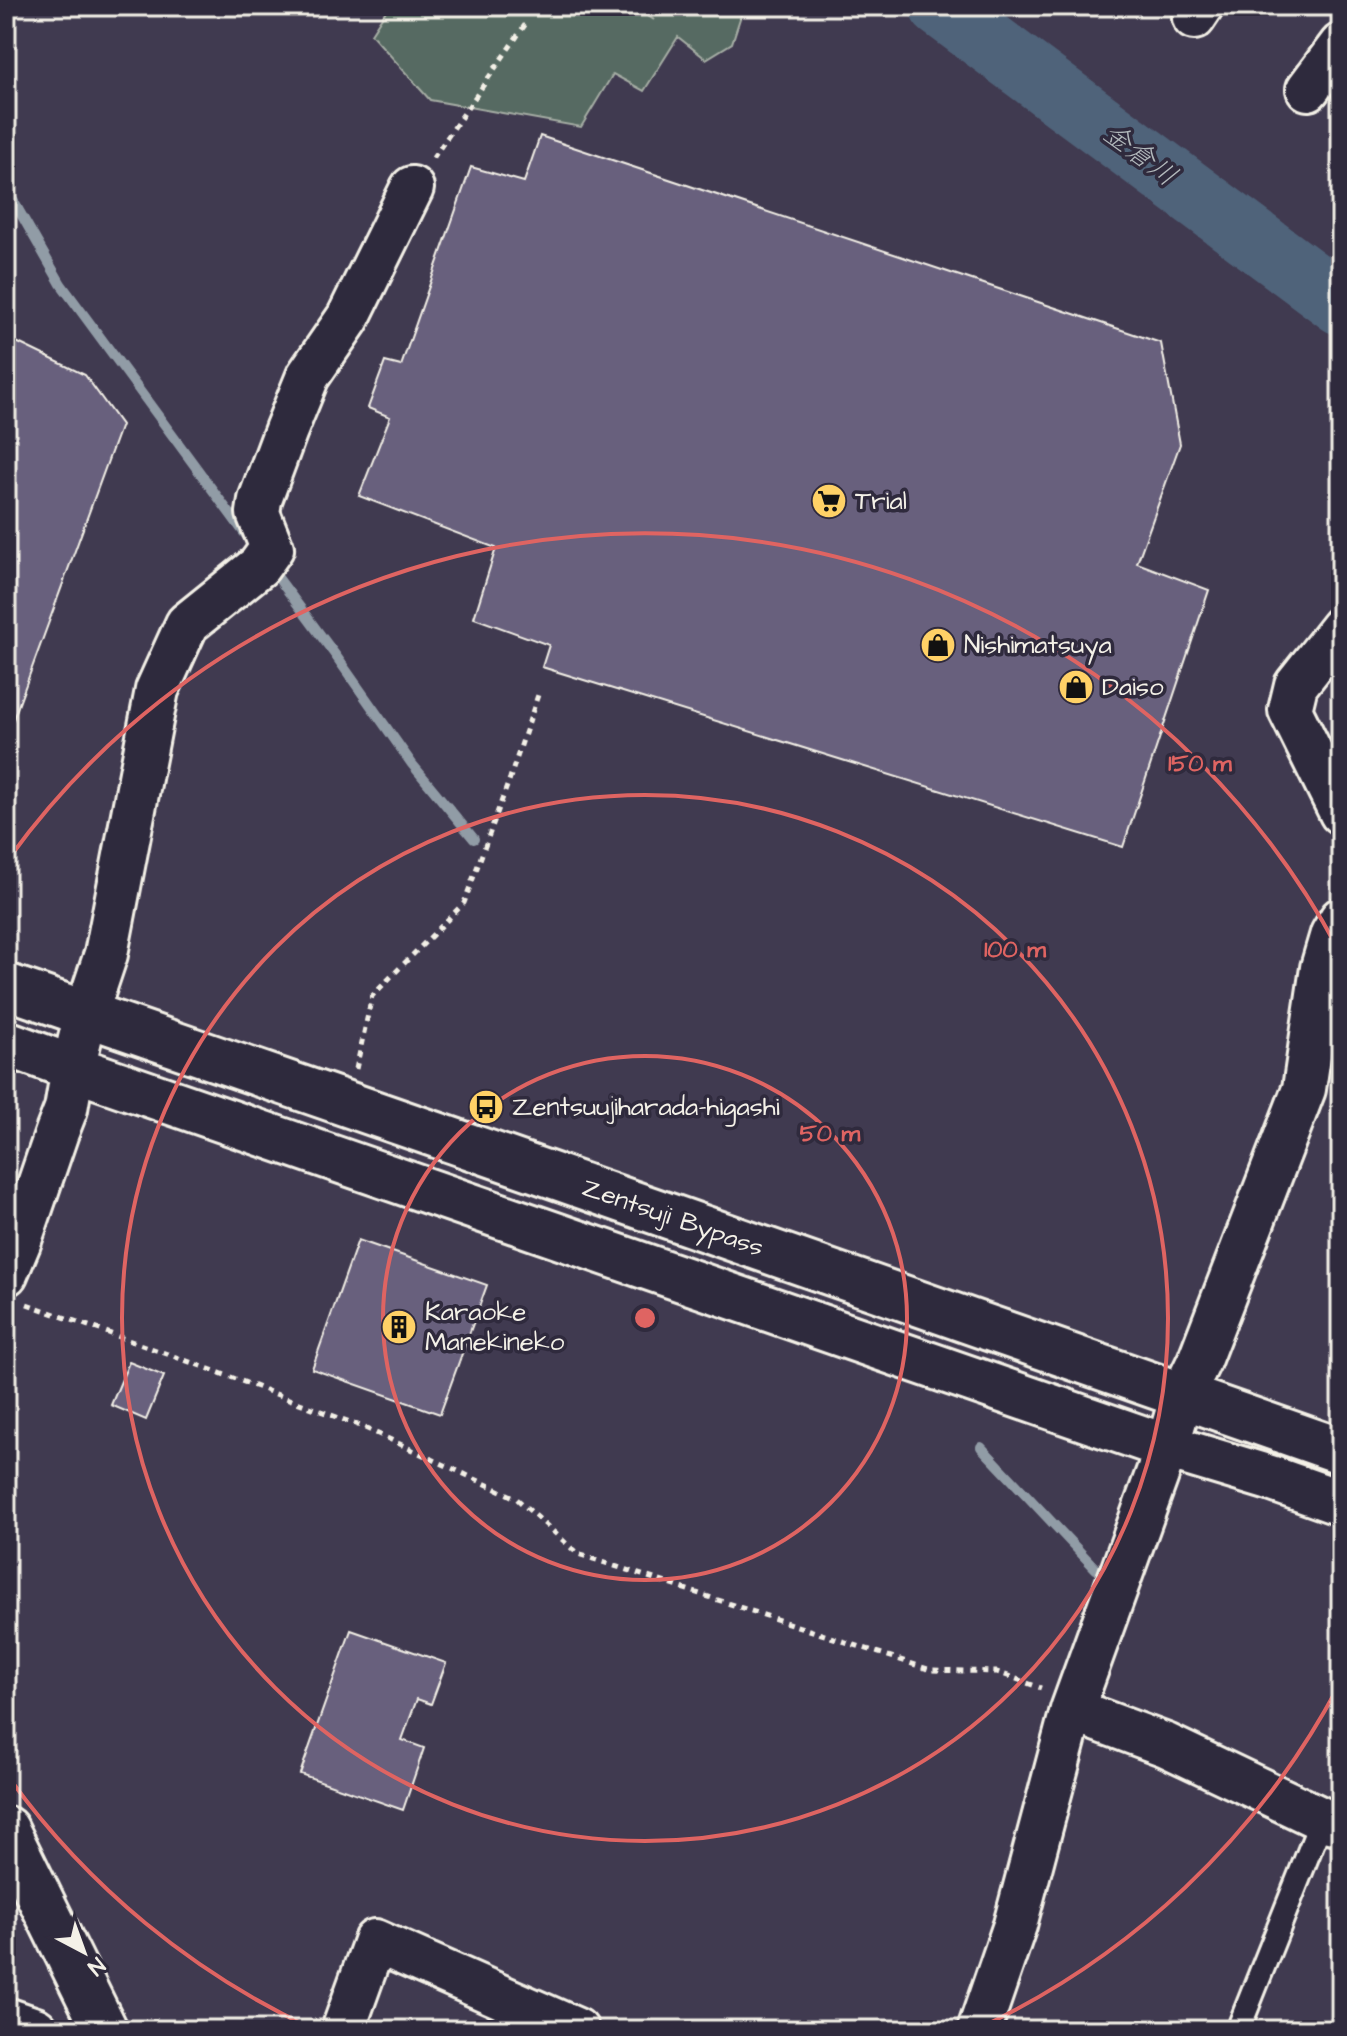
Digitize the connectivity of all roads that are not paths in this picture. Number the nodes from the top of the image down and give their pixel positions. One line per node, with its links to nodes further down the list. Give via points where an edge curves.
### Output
1 (1341, 45): 2 (street)
2 (1308, 89)
3 (412, 188): 8 (street, via 348,318 308,376 286,430 260,500 266,557 187,624 157,690 106,954)
4 (1341, 628): 5 (street, via 1296,685 1290,710)
5 (1341, 813)
6 (1341, 919): 12 (street, via 1322,968 1304,1089)
7 (6, 986): 8 (main road, Zentsuji Bypass)
8 (86, 1014): 10 (street); 12 (main road, Zentsuji Bypass)
9 (6, 1043): 10 (main road)
10 (73, 1068): 11 (street, via 66,1109 19,1243); 13 (main road)
11 (13, 1288)
12 (1182, 1396): 13 (street); 14 (main road, Zentsuji Bypass)
13 (1167, 1447): 15 (main road); 16 (street)
14 (1341, 1451)
15 (1341, 1503)
16 (1074, 1706): 17 (street); 24 (street, via 1015,1925)
17 (1331, 1821): 25 (lane)
18 (6, 1829): 21 (main road)
19 (6, 2020): 20 (main road)
20 (35, 2030)
21 (105, 2030)
22 (343, 2030): 23 (street, via 375,1941)
23 (577, 2030)
24 (979, 2030)
25 (1238, 2030)

